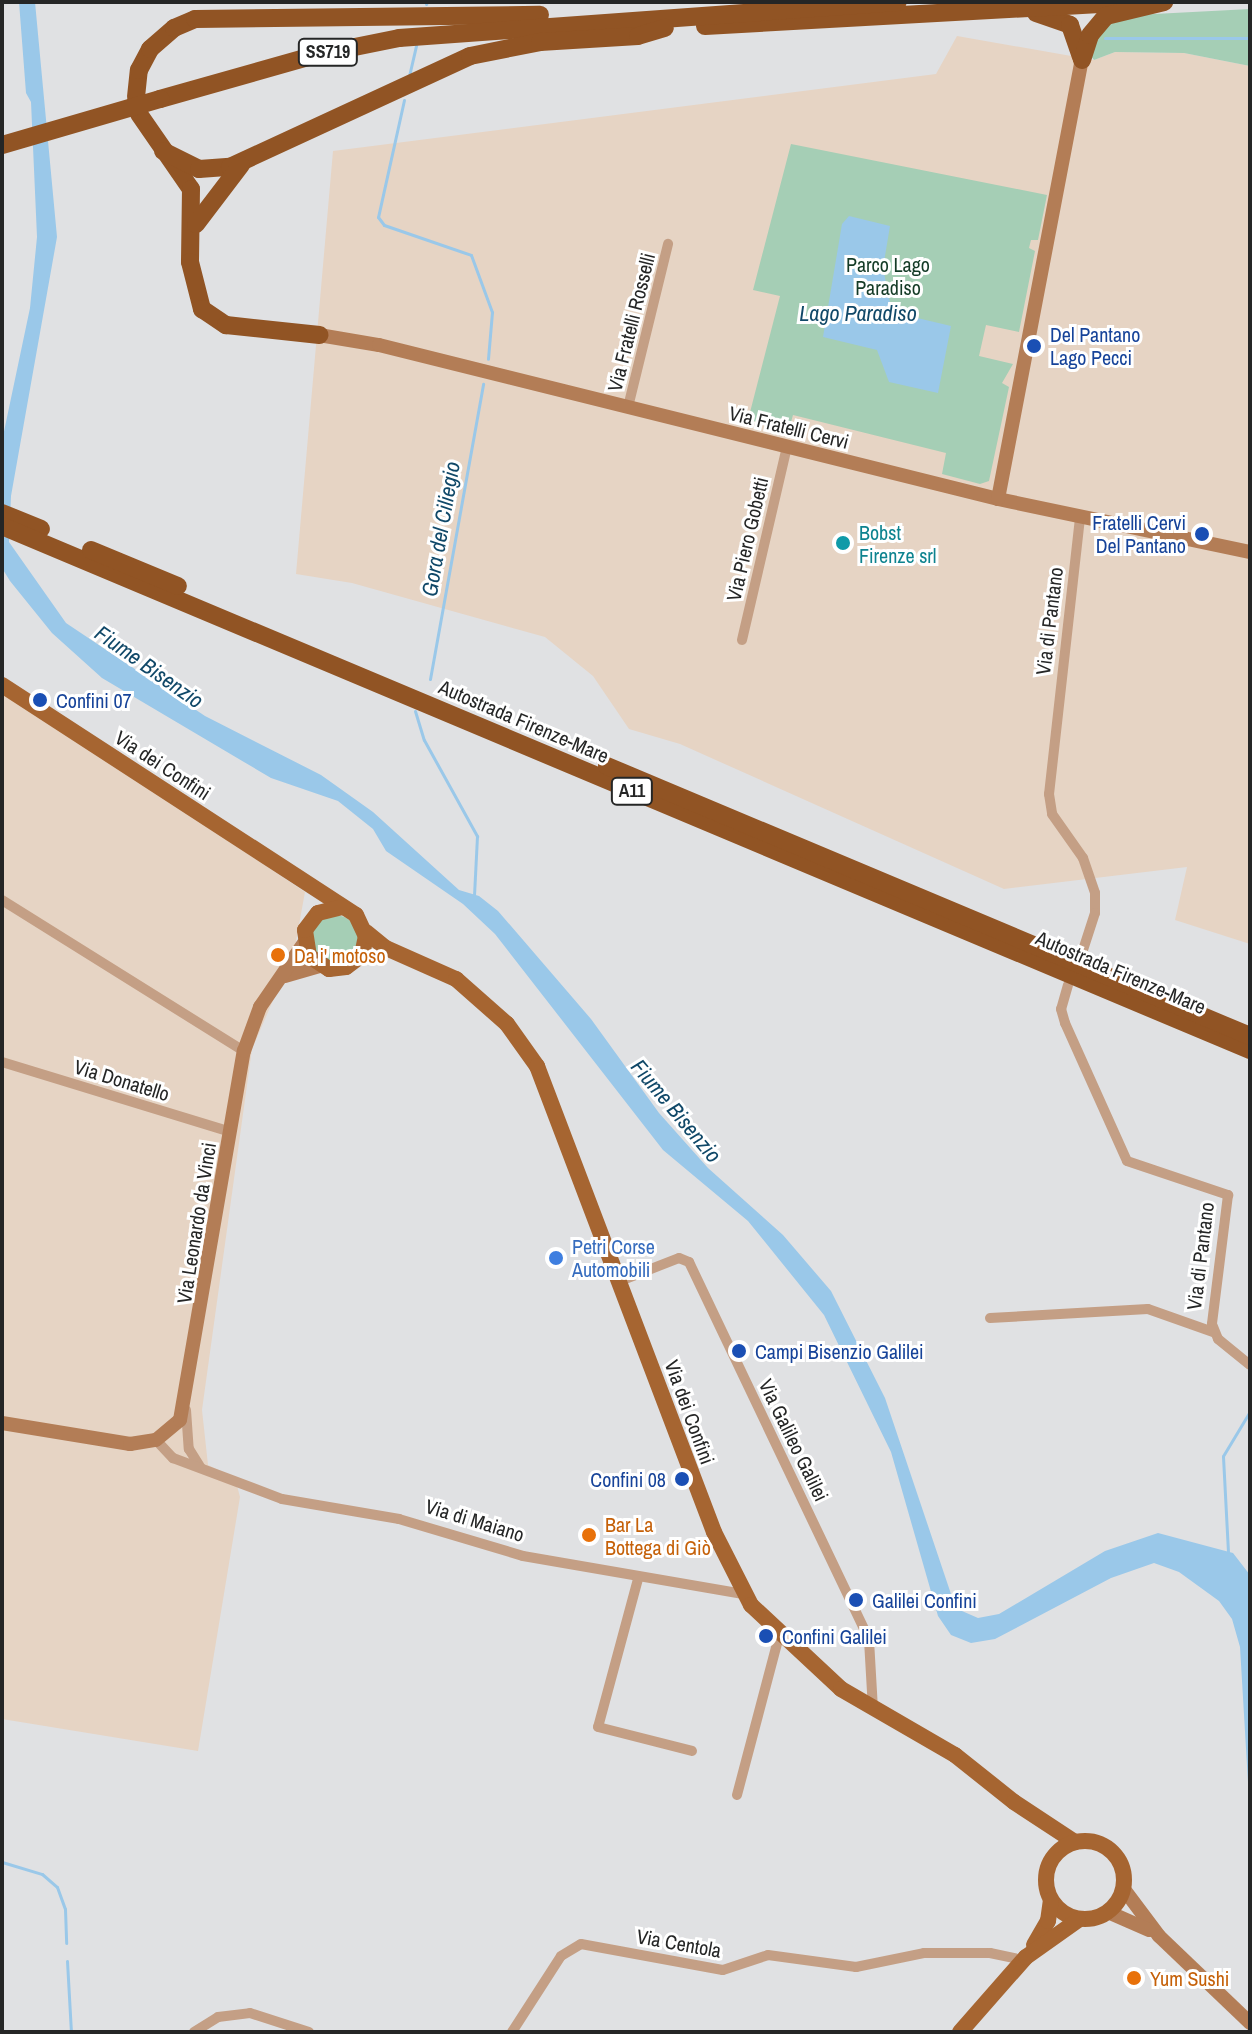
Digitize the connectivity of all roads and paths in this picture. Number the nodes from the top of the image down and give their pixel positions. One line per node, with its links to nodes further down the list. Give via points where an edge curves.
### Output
1 (898, 2): 5 (highway, SS719)
2 (1135, 2): 4 (highway, SS719)
3 (1164, 2): 6 (highway, via 1106,16 1090,35)
4 (1018, 9): 5 (highway, SS719); 6 (highway, via 1070,25)
5 (661, 22): 7 (highway, SS719, bridge, via 502,30 352,46); 8 (highway, via 629,11 205,17 174,28 156,42 139,70 137,106); 9 (highway, via 638,36 527,44 470,56)
6 (1082, 60): 15 (street)
7 (2, 145)
8 (163, 151): 9 (highway, via 199,169); 10 (highway, via 191,189)
9 (244, 162): 10 (highway)
10 (194, 226): 12 (highway, via 190,262 202,309 226,325)
11 (668, 244): 13 (street, Via Fratelli Rosselli)
12 (319, 335): 13 (street, Via Fratelli Cervi)
13 (628, 407): 14 (street, Via Fratelli Cervi)
14 (787, 447): 15 (street, Via Fratelli Cervi); 19 (street, Via Piero Gobetti)
15 (998, 499): 16 (street, Via Fratelli Cervi)
16 (1080, 518): 18 (street, Via Fratelli Cervi); 27 (street, Via di Pantano, via 1049,794 1052,814 1083,858 1095,893 1095,913)
17 (8, 522): 33 (highway, Autostrada Firenze-Mare / A11); 34 (highway, Autostrada Firenze-Mare / A11)
18 (1250, 552)
19 (742, 640)
20 (2, 685): 21 (main road, Via dei Confini)
21 (302, 879): 23 (main road, Via dei Confini); 24 (main road, via 312,898)
22 (2, 900): 35 (street)
23 (342, 907): 24 (main road); 25 (main road, Via dei Confini, via 356,915)
24 (312, 917): 26 (main road)
25 (366, 932): 28 (main road); 29 (main road, Via dei Confini, via 386,948)
26 (304, 943): 30 (main road); 31 (street, Via Leonardo da Vinci)
27 (1082, 953)
28 (360, 958): 29 (main road, Via dei Confini, via 383,955); 30 (main road, Via dei Confini, via 343,969)
29 (424, 962): 38 (main road, Via dei Confini, via 456,979 498,1014 537,1066)
30 (320, 966): 31 (street)
31 (281, 978): 35 (street, Via Leonardo da Vinci, via 255,1017)
32 (1068, 985): 40 (street, Via di Pantano, via 1061,1009 1065,1023 1127,1161 1228,1195)
33 (1250, 1036)
34 (1250, 1050)
35 (244, 1051): 37 (street, Via Leonardo da Vinci)
36 (2, 1062): 37 (street, Via Donatello)
37 (231, 1132): 42 (street, Via Leonardo da Vinci)
38 (620, 1281): 49 (main road, Via dei Confini); 51 (street, Via Galileo Galilei, via 683,1257 689,1262 869,1640)
39 (990, 1318): 40 (street, via 1148,1309 1170,1312 1199,1330)
40 (1213, 1332): 41 (street, Via di Pantano)
41 (1250, 1365)
42 (186, 1402): 44 (street); 45 (street, via 156,1433); 46 (street)
43 (2, 1423): 45 (street, via 116,1444)
44 (171, 1430): 45 (street); 46 (street)
45 (156, 1440): 47 (street, Via di Maiano, via 170,1457)
46 (189, 1449): 47 (street)
47 (201, 1468): 48 (street, Via di Maiano, via 282,1499 399,1519 477,1544)
48 (638, 1579): 49 (street, Via di Maiano); 52 (street, via 598,1727)
49 (742, 1594): 50 (main road, Via dei Confini)
50 (779, 1636): 51 (main road, Via dei Confini); 53 (street)
51 (873, 1709): 54 (main road, Via dei Confini, via 955,1755)
52 (692, 1751)
53 (737, 1795)
54 (1014, 1802): 55 (main road, Via dei Confini); 56 (main road, Via dei Confini, via 1043,1837)
55 (1075, 1842): 56 (main road); 57 (main road, Via dei Confini, via 1097,1843 1112,1851 1121,1866)
56 (1051, 1859): 58 (main road, Via dei Confini, via 1045,1880)
57 (1123, 1888): 59 (main road); 61 (street, Via dei Confini)
58 (1051, 1900): 60 (main road); 62 (main road, Via dei Confini, via 1046,1927)
59 (1108, 1912): 60 (main road); 61 (street, Via dei Confini)
60 (1078, 1920): 62 (main road)
61 (1159, 1936): 63 (street, Via dei Confini)
62 (1025, 1958): 66 (street, Via Centola, via 936,1952 856,1967 768,1955 723,1970 581,1944 561,1956); 67 (main road)
63 (1250, 2023)
64 (194, 2032): 65 (street, via 218,2017 250,2013)
65 (309, 2032)
66 (512, 2032)
67 (960, 2032)

